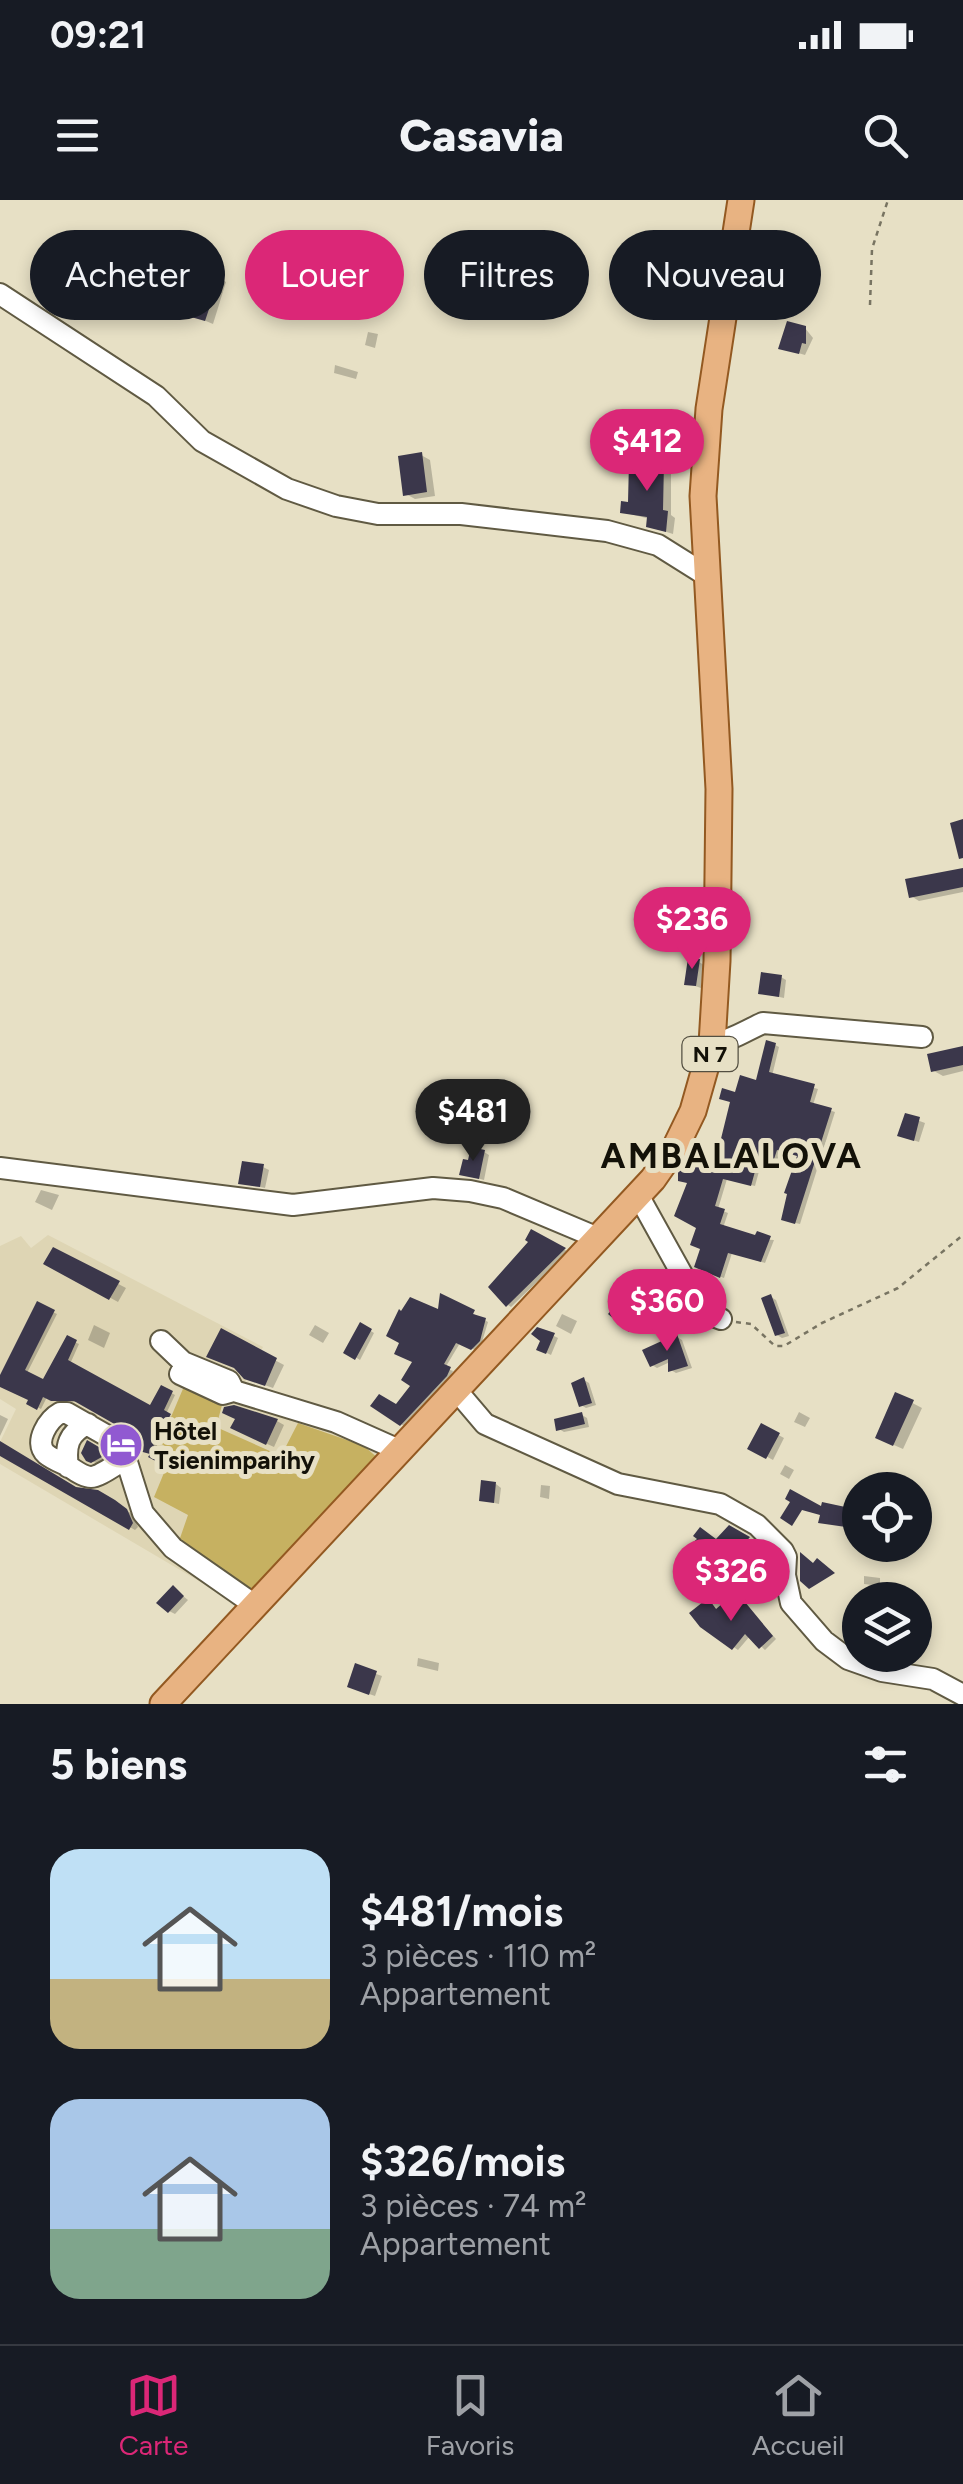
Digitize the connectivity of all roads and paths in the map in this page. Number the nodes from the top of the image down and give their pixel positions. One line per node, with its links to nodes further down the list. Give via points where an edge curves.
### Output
1 (741, 200): 5 (main road, N 7, via 709,409)
2 (888, 200): 4 (path, via 872,249)
3 (0, 294): 5 (street, via 156,396 202,441 287,489 378,514 461,514 607,532 658,545)
4 (870, 305)
5 (709, 577): 7 (main road, N 7, via 719,862)
6 (922, 1037): 7 (street, via 764,1023)
7 (712, 1044): 9 (main road, N 7, via 676,1146)
8 (0, 1168): 11 (street, via 293,1205 433,1188 470,1191 504,1198)
9 (638, 1195): 11 (main road, N 7); 12 (street, via 703,1312)
10 (963, 1235): 12 (path, via 898,1288 784,1346 751,1324)
11 (598, 1238): 16 (main road, N 7)
12 (721, 1319)
13 (160, 1341): 15 (street, via 183,1362 229,1381)
14 (180, 1374): 15 (street, via 223,1394)
15 (231, 1390): 20 (street, via 336,1422)
16 (457, 1391): 20 (main road, N 7); 24 (street, via 485,1424 618,1484 720,1504 757,1525 786,1557 791,1602 824,1642 848,1659 933,1678)
17 (88, 1424): 18 (street, via 60,1412); 19 (street); 21 (street)
18 (46, 1427): 19 (street); 22 (street, via 41,1446)
19 (69, 1441): 22 (street)
20 (401, 1452): 23 (main road, N 7)
21 (119, 1454): 22 (street, via 104,1472 88,1477); 23 (street, via 143,1513 173,1548)
22 (68, 1466)
23 (256, 1606): 25 (main road, N 7)
24 (963, 1695)
25 (163, 1704)

